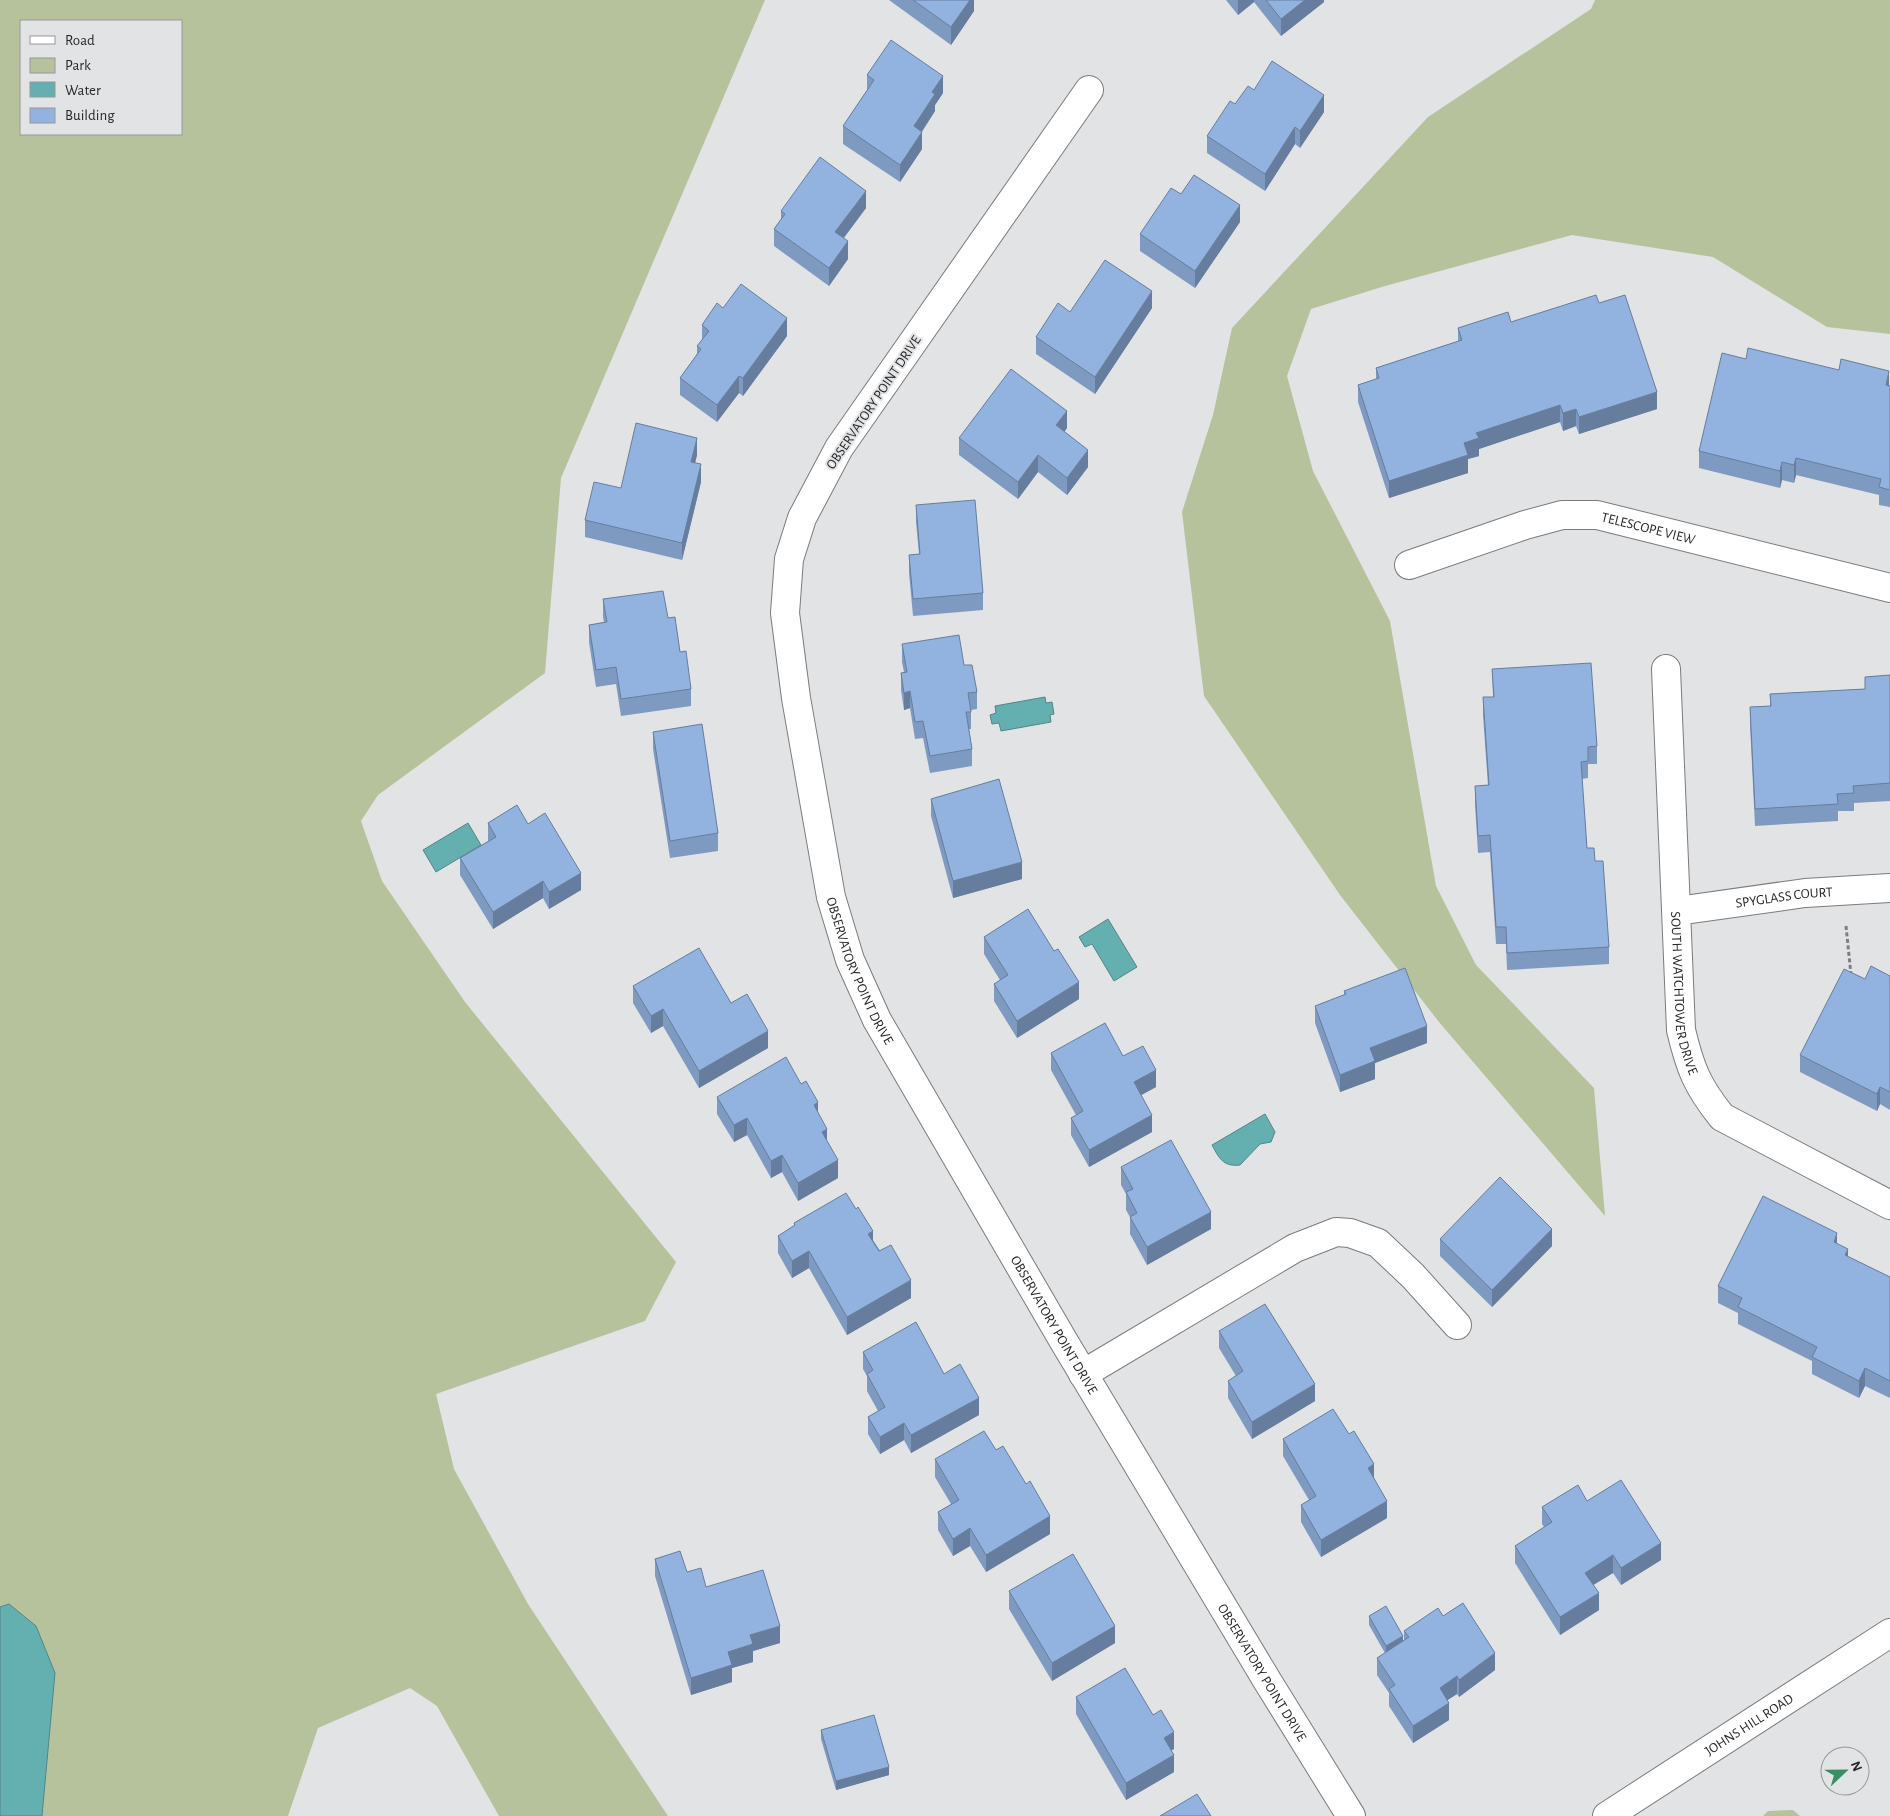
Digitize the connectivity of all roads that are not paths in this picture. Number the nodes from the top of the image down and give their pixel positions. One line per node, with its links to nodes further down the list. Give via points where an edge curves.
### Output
1 (1089, 90): 9 (street, OBSERVATORY POINT DRIVE, via 839,448 802,518 789,559 785,613 796,698 831,897 850,960 877,1020)
2 (1409, 566): 3 (street, TELESCOPE VIEW, via 1525,525 1562,515 1597,515)
3 (1890, 588)
4 (1666, 669): 6 (street, SOUTH WATCHTOWER DRIVE)
5 (1890, 888): 6 (street, SPYGLASS COURT, via 1805,893)
6 (1677, 911): 7 (street, SOUTH WATCHTOWER DRIVE, via 1681,1030 1691,1070 1704,1095 1722,1117)
7 (1890, 1205)
8 (1457, 1325): 9 (street, via 1378,1243 1350,1232 1336,1232 1295,1248)
9 (1083, 1374): 11 (street, OBSERVATORY POINT DRIVE)
10 (1890, 1634): 12 (street, JOHNS HILL ROAD)
11 (1351, 1816)
12 (1607, 1816)

